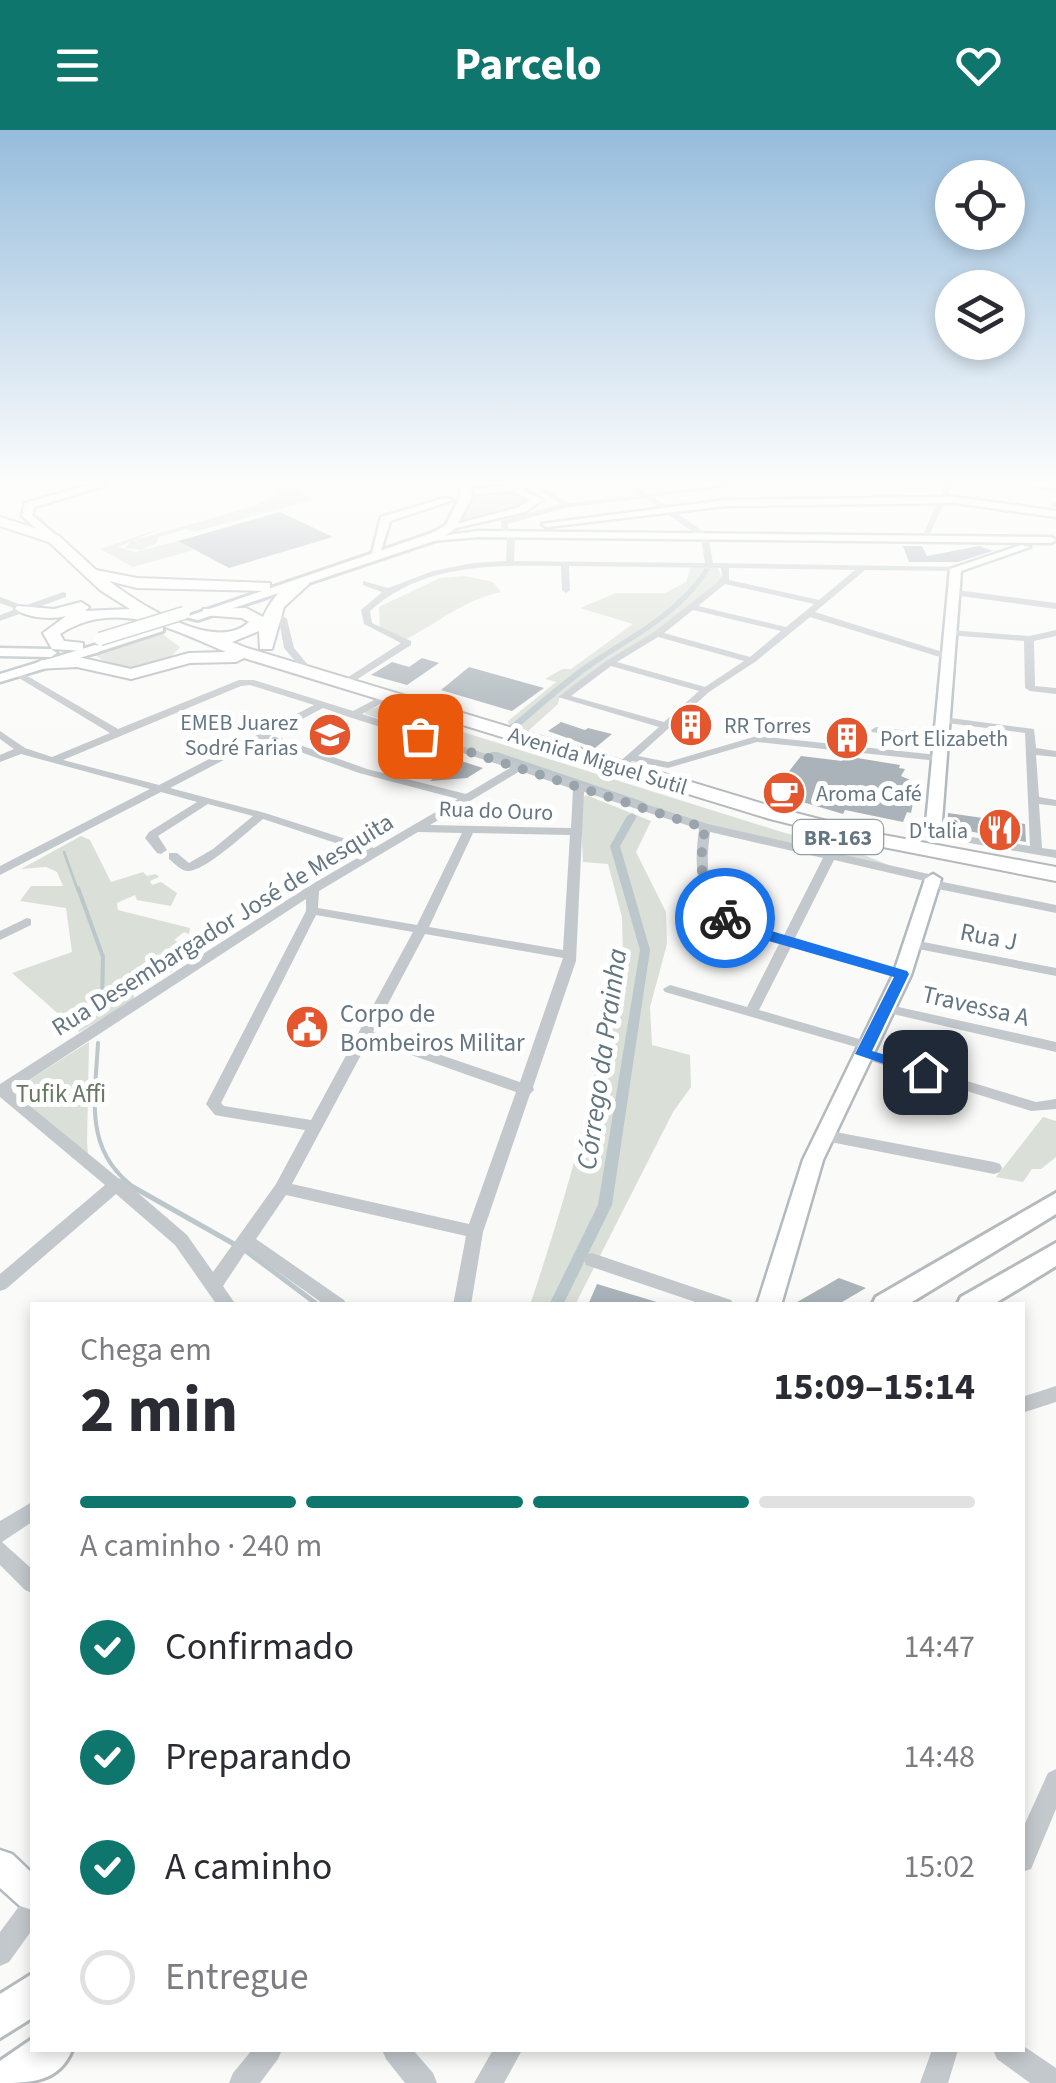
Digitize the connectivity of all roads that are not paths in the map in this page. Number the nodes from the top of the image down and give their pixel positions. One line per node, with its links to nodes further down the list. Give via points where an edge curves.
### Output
1 (84, 576): 15 (highway, Avenida Miguel Sutil / BR-163)
2 (95, 576): 28 (highway, Avenida Miguel Sutil)
3 (111, 576): 14 (highway, via 137,583)
4 (296, 576): 14 (main road)
5 (318, 576): 11 (main road)
6 (429, 576): 17 (street)
7 (565, 576): 16 (street)
8 (724, 576): 12 (street)
9 (852, 576): 21 (street)
10 (956, 576): 18 (street)
11 (304, 581): 29 (main road); 42 (highway, via 272,612 266,648)
12 (723, 581): 21 (street); 23 (street)
13 (366, 582): 17 (street)
14 (264, 586): 29 (main road)
15 (98, 588): 24 (highway, via 88,604 74,610); 26 (highway, Avenida Miguel Sutil / BR-163)
16 (566, 590)
17 (388, 591): 45 (street, via 364,616 378,631 408,643)
18 (956, 593): 22 (street); 31 (street)
19 (63, 596): 24 (street)
20 (0, 600): 24 (street)
21 (818, 602): 25 (street)
22 (1056, 606)
23 (691, 607): 30 (street); 33 (street)
24 (24, 610): 27 (street)
25 (807, 613): 30 (street); 37 (street)
26 (132, 614): 29 (highway, Avenida Miguel Sutil / BR-163); 35 (highway, via 77,616 51,633 58,644)
27 (0, 618)
28 (159, 619): 29 (highway, Avenida Miguel Sutil / BR-163); 29 (highway, via 148,602 174,590 202,592 206,599)
29 (194, 620): 35 (main road, bridge); 35 (highway, via 181,652 141,668 108,667 92,656); 38 (highway, Avenida Miguel Sutil / BR-163); 42 (highway, Avenida Miguel Sutil / BR-163)
30 (786, 630): 39 (street)
31 (950, 633): 34 (street); 37 (street)
32 (1056, 633): 34 (street)
33 (657, 634): 39 (street); 40 (street)
34 (1029, 639): 47 (street, via 1030,688)
35 (95, 645): 36 (street, via 30,655); 41 (street)
36 (0, 652)
37 (946, 656): 51 (street)
38 (239, 658): 41 (highway, via 190,658 131,674 78,662); 48 (highway, Avenida Miguel Sutil / BR-163)
39 (752, 660): 46 (street)
40 (608, 663): 46 (street); 52 (street, via 563,698)
41 (42, 665): 43 (street)
42 (304, 671): 45 (highway, Avenida Miguel Sutil / BR-163)
43 (17, 673): 44 (street); 54 (street)
44 (0, 678)
45 (345, 683): 64 (highway, Avenida Miguel Sutil / BR-163)
46 (706, 690): 52 (street)
47 (1056, 691)
48 (378, 700): 50 (street); 77 (highway, Avenida Miguel Sutil / BR-163, via 717,804)
49 (322, 705): 50 (street); 54 (street, via 240,683); 56 (street)
50 (352, 715): 65 (street)
51 (942, 720): 57 (street); 59 (street, via 1030,730)
52 (664, 725): 64 (street)
53 (876, 730): 57 (street)
54 (118, 733): 63 (street)
55 (0, 734): 58 (street)
56 (263, 736): 67 (street); 68 (street)
57 (940, 738): 61 (street)
58 (21, 750): 62 (street); 63 (street)
59 (1033, 751): 60 (street); 69 (street)
60 (1056, 754)
61 (938, 758): 64 (street, via 757,739 668,765); 77 (street)
62 (0, 759)
63 (53, 760): 67 (street)
64 (626, 763): 77 (highway, Avenida Miguel Sutil / BR-163, via 777,815)
65 (521, 766): 66 (street); 68 (street, Rua Desembargador José de Mesquita)
66 (579, 786): 74 (street); 76 (street)
67 (162, 790): 70 (street); 84 (street)
68 (468, 798): 73 (street, Rua Desembargador José de Mesquita)
69 (1035, 800): 71 (street); 78 (street)
70 (206, 801): 72 (street); 83 (street, via 153,834)
71 (1056, 802)
72 (261, 815): 79 (street); 83 (street)
73 (415, 828): 75 (street, Rua do Ouro); 79 (street, Rua Desembargador José de Mesquita)
74 (705, 828): 81 (street); 95 (street, via 700,860 707,898 727,920)
75 (468, 830): 76 (street, Rua do Ouro); 93 (street)
76 (575, 832): 97 (street)
77 (922, 847): 78 (street); 82 (highway, Avenida Miguel Sutil / BR-163)
78 (1036, 851): 80 (street)
79 (376, 852): 89 (street, Rua Desembargador José de Mesquita)
80 (1056, 854)
81 (830, 856): 87 (street); 95 (street)
82 (975, 863): 85 (highway, Avenida Miguel Sutil / BR-163); 88 (highway, Avenida Miguel Sutil / BR-163)
83 (188, 868): 86 (street)
84 (0, 871)
85 (1056, 874)
86 (202, 879)
87 (933, 881): 90 (street); 96 (street)
88 (1056, 882)
89 (313, 889): 91 (street); 106 (street, Rua Desembargador José de Mesquita)
90 (1056, 909)
91 (312, 912): 93 (street); 109 (street, via 213,1104 220,1112)
92 (27, 922): 94 (street)
93 (420, 932): 97 (street); 103 (street)
94 (0, 936)
95 (787, 942): 99 (street); 102 (street)
96 (913, 944): 98 (street, Rua J); 99 (street)
97 (570, 955): 107 (street)
98 (1056, 972)
99 (902, 974): 101 (street)
100 (670, 989): 102 (street)
101 (885, 1008): 104 (street, Travessa A); 105 (street)
102 (752, 1012): 105 (street)
103 (365, 1034): 107 (street); 109 (street)
104 (1056, 1046)
105 (865, 1050): 108 (street); 110 (street)
106 (1, 1090): 112 (street)
107 (527, 1090): 115 (street)
108 (1051, 1106)
109 (312, 1126): 113 (street)
110 (825, 1136): 111 (street); 125 (street)
111 (994, 1168)
112 (117, 1184): 119 (street, via 181,1240); 120 (street)
113 (282, 1188): 115 (street); 116 (street)
114 (1056, 1202): 126 (main road)
115 (476, 1232): 123 (street)
116 (238, 1250): 119 (street); 121 (street); 122 (street)
117 (1056, 1253): 127 (main road)
118 (592, 1260): 124 (street)
119 (202, 1268): 121 (street)
120 (0, 1284)
121 (222, 1299)
122 (333, 1302)
123 (463, 1302)
124 (715, 1302)
125 (769, 1302)
126 (890, 1302)
127 (975, 1302)
128 (1056, 1394): 129 (street)
129 (1025, 1404)
130 (30, 1513): 131 (street)
131 (0, 1534)
132 (0, 1551): 133 (street)
133 (30, 1581)
134 (1056, 1781): 135 (street)
135 (1025, 1853)
136 (0, 1866): 137 (street)
137 (30, 1892)
138 (30, 1913): 139 (street)
139 (0, 1953)
140 (30, 1996): 141 (main road)
141 (0, 2018)
142 (49, 2052): 148 (main road)
143 (268, 2052): 149 (street)
144 (396, 2052): 150 (street)
145 (508, 2052): 151 (street)
146 (944, 2052): 152 (street)
147 (1009, 2052): 153 (street)
148 (3, 2083)
149 (244, 2083)
150 (423, 2083)
151 (488, 2083)
152 (934, 2083)
153 (1054, 2083)

